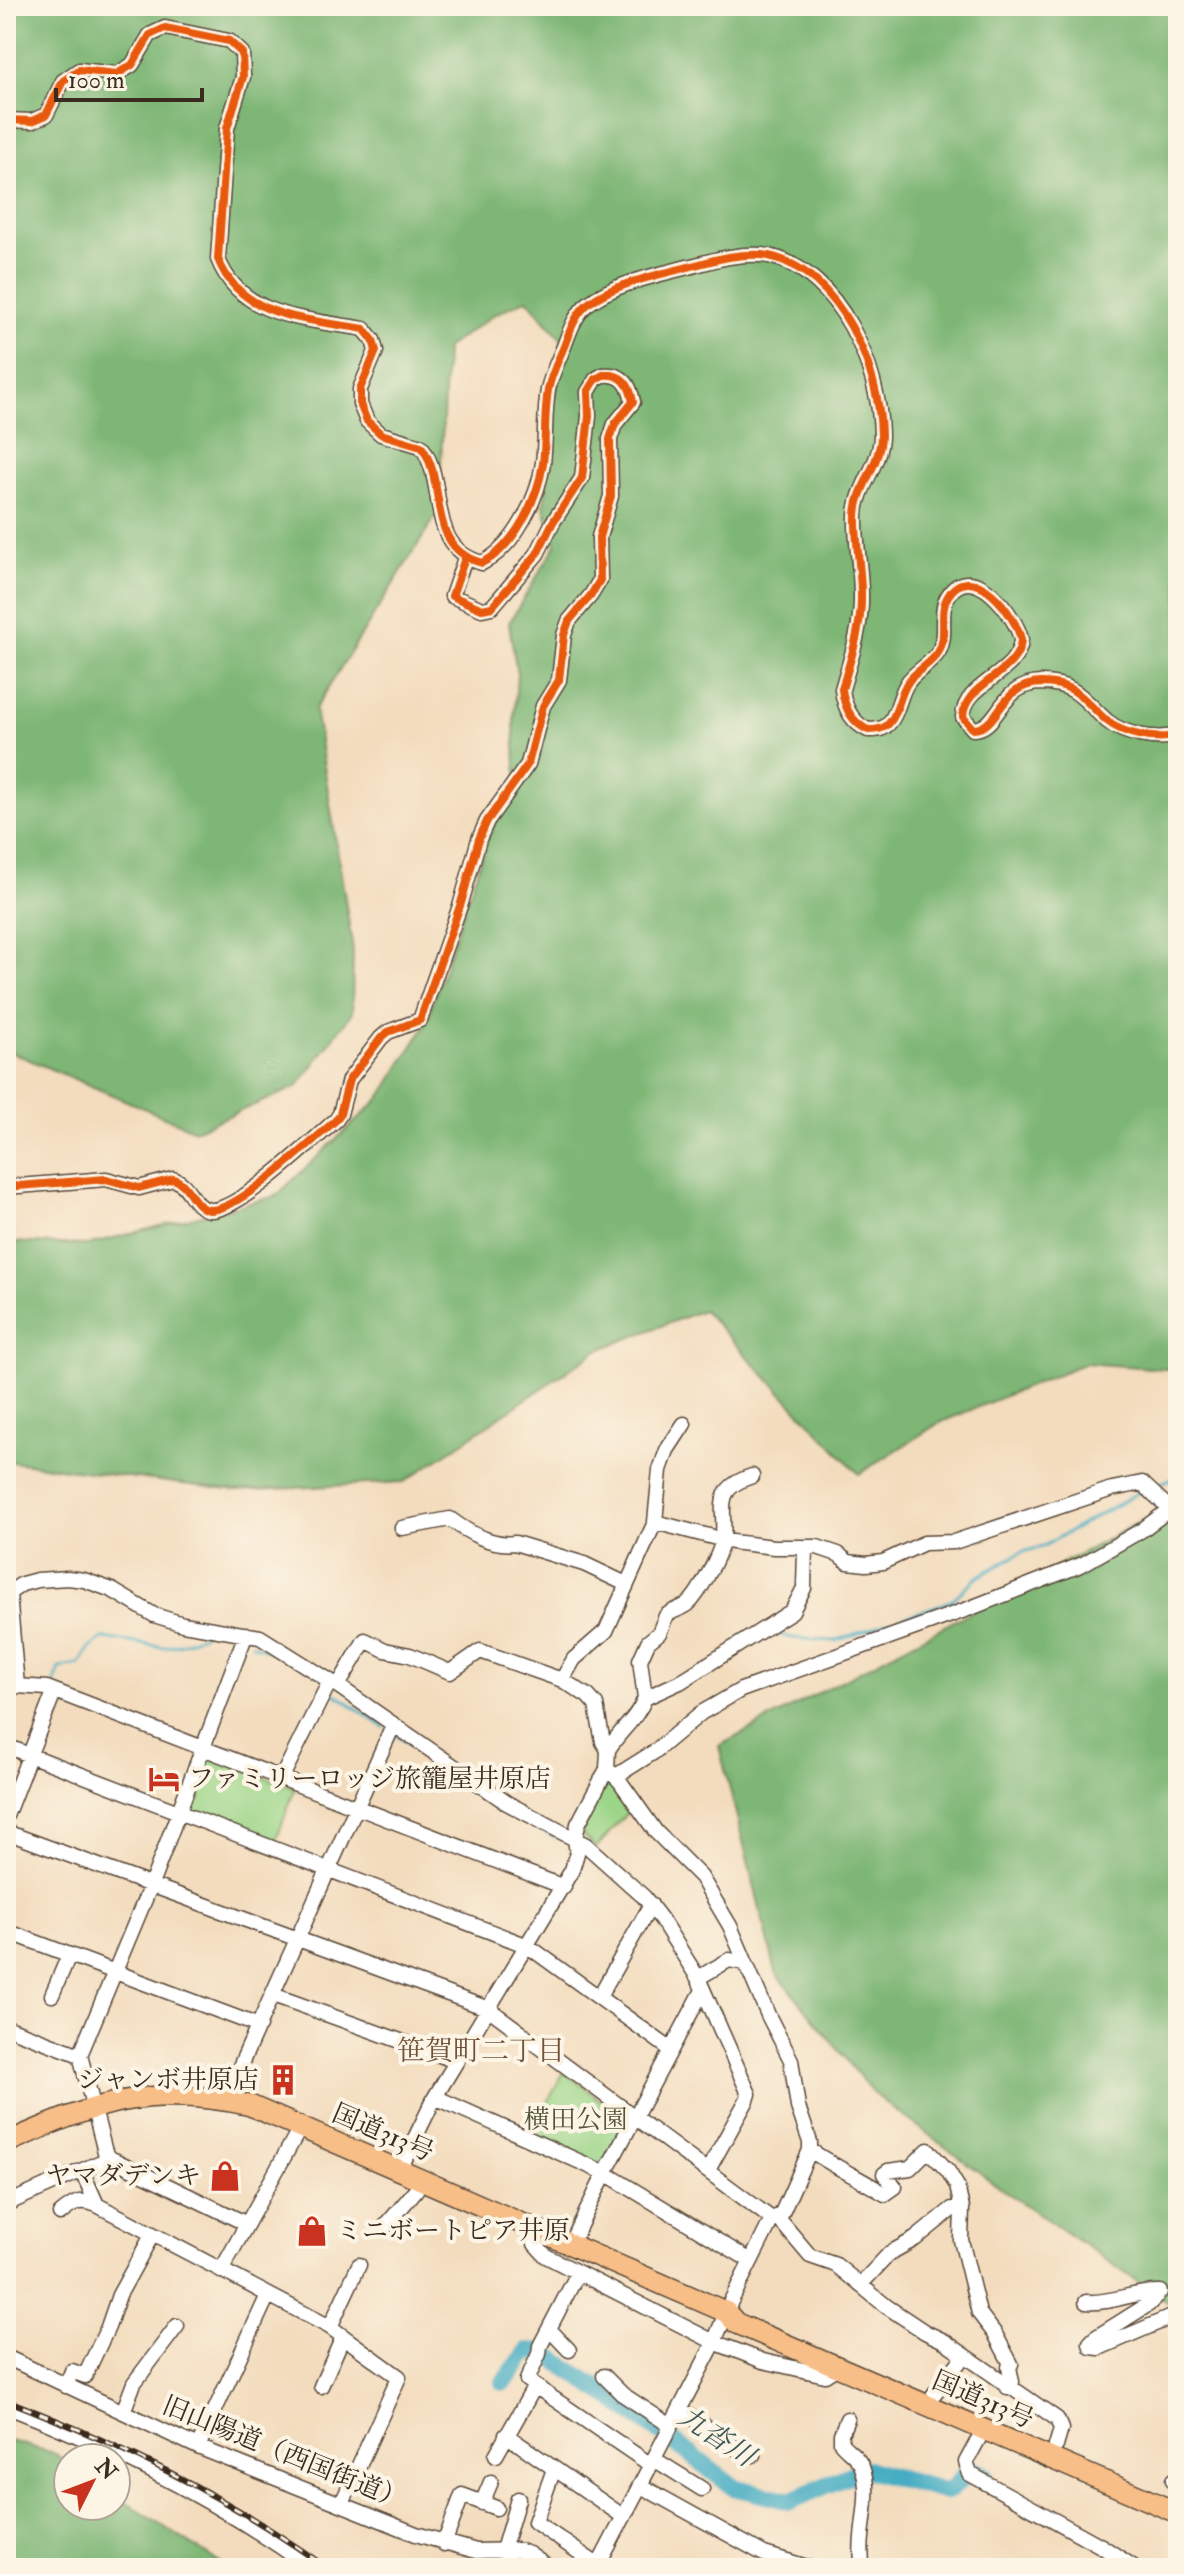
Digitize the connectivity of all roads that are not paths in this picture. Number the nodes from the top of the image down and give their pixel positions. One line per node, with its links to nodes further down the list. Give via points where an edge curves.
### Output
1 (6, 120): 2 (street, via 32,121 46,115 63,81 79,70 117,74 132,65 150,35 165,28 229,41 242,53 243,77 227,128 218,259 225,279 279,314 364,329 376,351 360,389 367,421 381,434 421,446 434,469 439,519)
2 (465, 558): 3 (street, via 482,563 501,551 529,505 543,463 548,390 570,329 585,305 609,291 715,259 767,256 811,277 846,318 859,340 876,402 879,448 856,516 860,623 842,689 852,718 868,730 891,721 906,684 939,651 946,599 970,584 989,591 1011,617 1021,640 1017,657 967,702 963,717 973,729 987,724 1014,690 1043,683 1084,695 1125,731); 4 (street, via 452,596 482,609 492,607 537,554 582,478 592,385 603,375 624,380 633,402 610,439 611,496 599,537 600,580 569,621 559,680 543,706 528,764 479,839 420,1020 381,1038 349,1080 336,1120 249,1193 222,1207 204,1208 173,1179 139,1188 106,1179)
3 (1178, 735)
4 (6, 1187)
5 (684, 1424): 8 (street, via 660,1470)
6 (752, 1476): 10 (street, via 723,1495)
7 (1174, 1506): 11 (street, via 1142,1483 954,1542 924,1543 883,1562 848,1562 817,1547); 24 (street, via 1083,1564 741,1690 701,1713 654,1752)
8 (655, 1522): 10 (street); 12 (street)
9 (402, 1528): 12 (street, via 450,1519 484,1539 584,1564)
10 (722, 1538): 11 (street); 18 (street, via 716,1559 687,1605 666,1616 648,1642 640,1660)
11 (805, 1548): 18 (street, via 804,1588 792,1611 680,1682)
12 (626, 1584): 15 (street, via 606,1631 574,1659)
13 (7, 1594): 14 (street, via 37,1580 84,1580 154,1615); 17 (street, via 17,1686)
14 (246, 1634): 16 (street, via 270,1642); 21 (street)
15 (562, 1680): 16 (street, via 480,1651 455,1671 444,1671 365,1640); 22 (street, via 593,1700)
16 (334, 1683): 19 (street); 25 (street)
17 (54, 1692): 21 (street); 23 (street)
18 (645, 1698): 22 (street, via 639,1714)
19 (393, 1726): 26 (street); 30 (street, via 507,1803)
20 (6, 1746): 23 (street)
21 (202, 1747): 25 (street); 27 (street)
22 (608, 1750): 24 (street)
23 (30, 1755): 27 (street); 28 (street)
24 (611, 1772): 30 (street, via 578,1824); 39 (street, via 656,1832 701,1877)
25 (281, 1779): 26 (street)
26 (356, 1809): 31 (street); 33 (street)
27 (178, 1812): 31 (street); 32 (street)
28 (6, 1816)
29 (6, 1832): 32 (street)
30 (575, 1839): 33 (street, via 577,1853); 34 (street)
31 (329, 1871): 36 (street); 37 (street)
32 (151, 1885): 36 (street); 40 (street)
33 (564, 1887): 37 (street)
34 (651, 1905): 41 (street); 44 (street)
35 (6, 1931): 38 (street)
36 (298, 1939): 43 (street); 45 (street)
37 (528, 1946): 44 (street); 45 (street)
38 (69, 1955): 40 (street); 42 (street)
39 (745, 1963): 41 (street, via 729,1960); 57 (street, via 794,2069)
40 (115, 1972): 46 (street); 49 (street)
41 (701, 1984): 48 (street); 60 (street, via 749,2094)
42 (52, 1995)
43 (273, 1995): 46 (street); 50 (street)
44 (599, 1997): 48 (street)
45 (489, 2009): 50 (street); 54 (street)
46 (259, 2026): 52 (street)
47 (6, 2027): 49 (street)
48 (670, 2049): 54 (street)
49 (80, 2055): 53 (street)
50 (456, 2061): 51 (street)
51 (435, 2097): 59 (street); 62 (street)
52 (222, 2099): 53 (highway, 国道313号, via 153,2096); 55 (highway, 国道313号)
53 (94, 2107): 56 (highway, 国道313号); 58 (street)
54 (635, 2117): 60 (street); 62 (street)
55 (301, 2126): 59 (highway, 国道313号); 69 (street)
56 (7, 2139)
57 (810, 2150): 66 (street, via 885,2194 895,2187 884,2174 910,2168 928,2150 957,2186); 68 (street)
58 (110, 2158): 61 (street); 69 (street)
59 (400, 2169): 63 (highway, 国道313号)
60 (708, 2170): 68 (street)
61 (82, 2171): 64 (street); 65 (street)
62 (605, 2173): 73 (street); 74 (street)
63 (421, 2178): 70 (street); 71 (highway, 国道313号)
64 (6, 2204)
65 (97, 2205): 67 (street, via 75,2202); 72 (street)
66 (962, 2208): 78 (street, via 952,2209 902,2244); 96 (street, via 961,2240 979,2313 1011,2364 1012,2382)
67 (60, 2214)
68 (775, 2218): 74 (street); 78 (street, via 810,2256 831,2262)
69 (247, 2224): 76 (street)
70 (384, 2228)
71 (537, 2229): 73 (highway, 国道313号); 77 (street, via 535,2244 543,2254)
72 (152, 2235): 76 (street); 93 (street, via 119,2295 85,2376 72,2371)
73 (571, 2244): 81 (highway, 国道313号)
74 (751, 2261): 81 (street)
75 (359, 2265): 84 (street)
76 (224, 2267): 79 (street)
77 (578, 2273): 85 (street); 87 (street)
78 (860, 2285): 89 (street)
79 (268, 2295): 84 (street); 106 (street)
80 (1086, 2302): 82 (street, via 1160,2292 1095,2338 1091,2347)
81 (726, 2312): 87 (street); 91 (highway, 国道313号, via 736,2323); 97 (highway, 国道313号, via 739,2312)
82 (1178, 2314)
83 (177, 2326): 100 (street, via 134,2383)
84 (330, 2327): 86 (street)
85 (550, 2330): 88 (street); 95 (street, via 527,2380)
86 (343, 2337): 94 (street); 116 (street, via 399,2377)
87 (714, 2342): 91 (street, via 763,2361 825,2375); 99 (street)
88 (569, 2350)
89 (964, 2356): 96 (street); 97 (street)
90 (6, 2357): 93 (street, 旧山陽道（西国街道）)
91 (839, 2366): 102 (highway, 国道313号)
92 (604, 2376): 103 (street)
93 (66, 2386): 100 (street, 旧山陽道（西国街道）)
94 (321, 2386)
95 (535, 2386): 104 (street); 109 (street)
96 (1007, 2387): 105 (street, via 1057,2419 1061,2429)
97 (934, 2394): 105 (highway, 国道313号)
98 (6, 2406): 122 (street, via 159,2474)
99 (680, 2409): 103 (street); 108 (street)
100 (123, 2412): 106 (street, 旧山陽道（西国街道）)
101 (847, 2419): 126 (street, via 841,2443 863,2471 867,2491)
102 (984, 2429): 117 (highway, 国道313号); 127 (street, via 966,2462 968,2472)
103 (668, 2433): 109 (street)
104 (506, 2435): 107 (street); 110 (street)
105 (1056, 2446): 113 (highway, 国道313号)
106 (198, 2447): 116 (street, 旧山陽道（西国街道）)
107 (496, 2455)
108 (753, 2455)
109 (652, 2462): 112 (street); 114 (street)
110 (554, 2469): 118 (street); 121 (street, via 535,2522)
111 (491, 2482): 119 (street, via 489,2505 462,2495)
112 (641, 2486): 118 (street); 125 (street, via 764,2554)
113 (1176, 2487)
114 (702, 2489)
115 (518, 2499): 120 (street)
116 (342, 2503): 119 (street, 旧山陽道（西国街道）)
117 (1178, 2513)
118 (624, 2517): 121 (street)
119 (444, 2544): 120 (street, 旧山陽道（西国街道）, via 483,2552)
120 (506, 2550): 123 (street); 124 (street, 旧山陽道（西国街道）, via 529,2554)
121 (598, 2567)
122 (311, 2568)
123 (506, 2568)
124 (549, 2568)
125 (810, 2568)
126 (863, 2568)
127 (1135, 2568)

